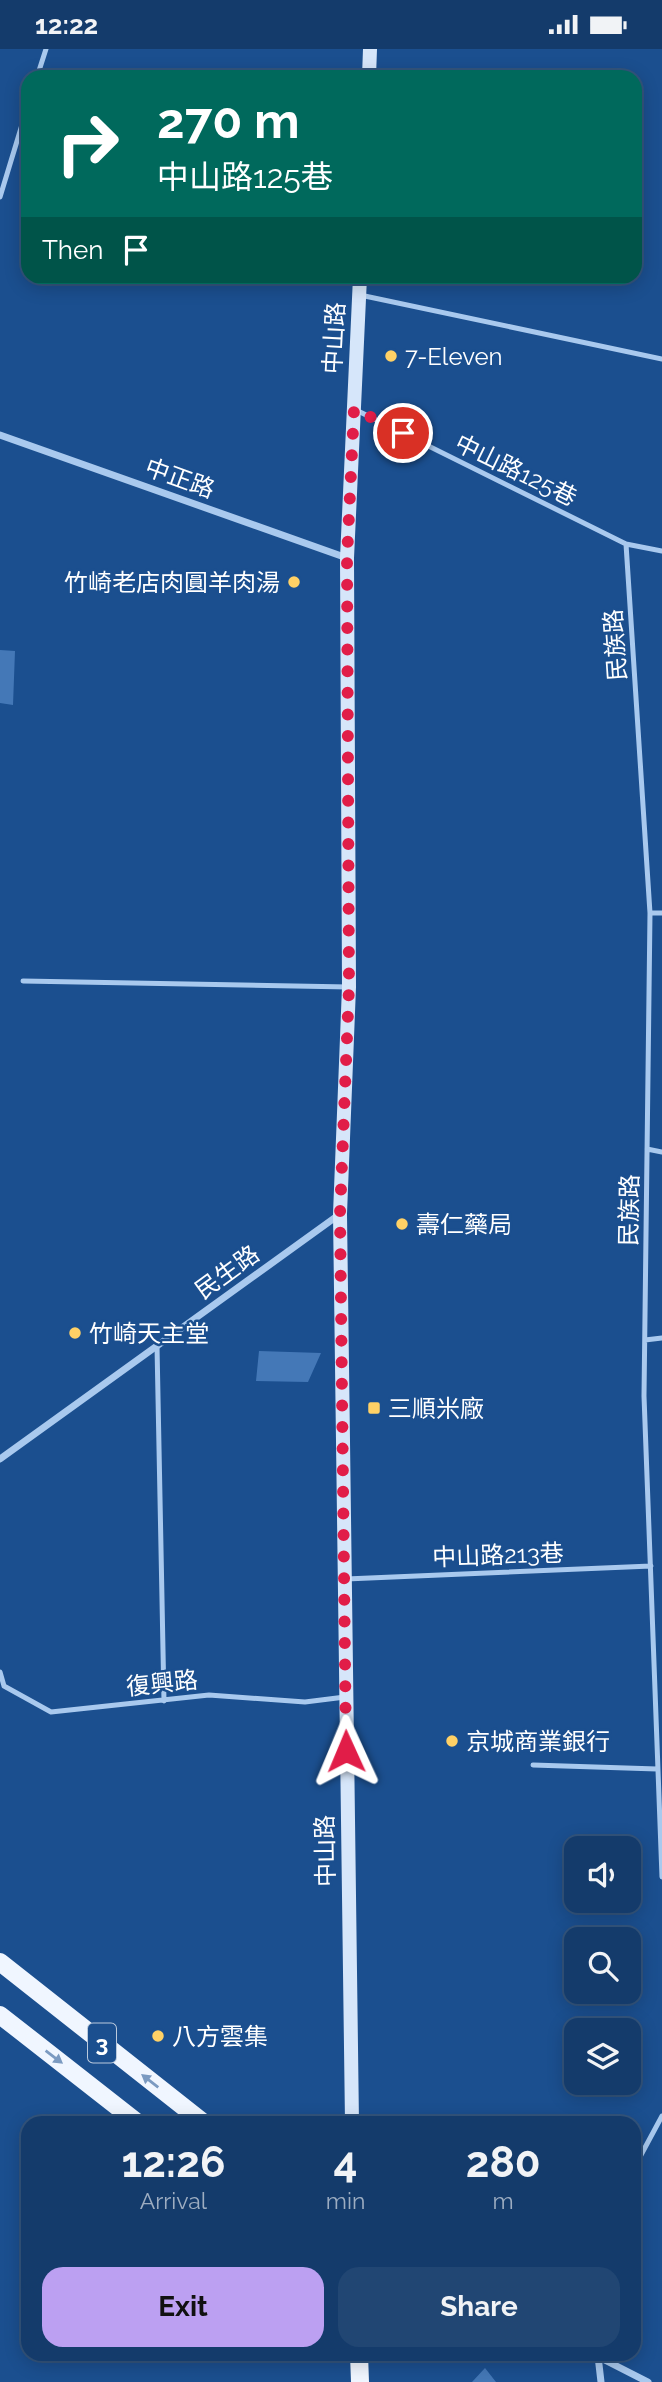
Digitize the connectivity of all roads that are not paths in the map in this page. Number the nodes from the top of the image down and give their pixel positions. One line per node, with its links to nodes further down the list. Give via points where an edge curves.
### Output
1 (46, 49): 3 (lane)
2 (370, 49): 4 (street)
3 (39, 70)
4 (369, 70)
5 (21, 128): 6 (lane)
6 (0, 197)
7 (360, 284): 8 (street, 中山路)
8 (359, 295): 9 (lane); 10 (street, 中山路)
9 (662, 359)
10 (354, 409): 12 (lane, 中山路125巷); 14 (street, 中山路)
11 (0, 435): 14 (street, 中正路)
12 (626, 544): 13 (lane, 中山路125巷); 15 (lane, 民族路)
13 (662, 551)
14 (347, 558): 18 (street, 中山路)
15 (650, 913): 16 (lane); 19 (lane, 民族路)
16 (662, 913)
17 (23, 981): 18 (lane)
18 (349, 987): 21 (street, 中山路)
19 (647, 1149): 20 (lane); 23 (lane, 民族路)
20 (662, 1152)
21 (340, 1214): 24 (street, 民生路); 27 (street, 中山路)
22 (662, 1338): 23 (lane)
23 (645, 1340): 26 (lane, 民族路)
24 (157, 1346): 25 (street, 民生路); 30 (lane)
25 (0, 1459)
26 (651, 1566): 27 (lane, 中山路213巷); 32 (lane, 民族路)
27 (346, 1579): 29 (street, 中山路)
28 (0, 1672): 30 (lane, 復興路, via 4,1686 51,1712)
29 (345, 1697): 30 (lane, 復興路, via 305,1702 209,1695); 39 (street, 中山路)
30 (164, 1702)
31 (533, 1766): 32 (lane)
32 (657, 1769): 33 (lane, 民族路)
33 (661, 1837): 34 (lane, 民族路)
34 (662, 1877)
35 (0, 1962): 38 (main road, 3, one-way to 35)
36 (0, 2015): 37 (main road, 3, one-way to 37)
37 (129, 2116)
38 (195, 2116)
39 (352, 2116)
40 (662, 2116): 41 (lane)
41 (641, 2155)
42 (359, 2361): 45 (main road)
43 (597, 2361): 46 (street)
44 (608, 2361): 47 (street)
45 (360, 2382)
46 (601, 2382)
47 (648, 2382)

